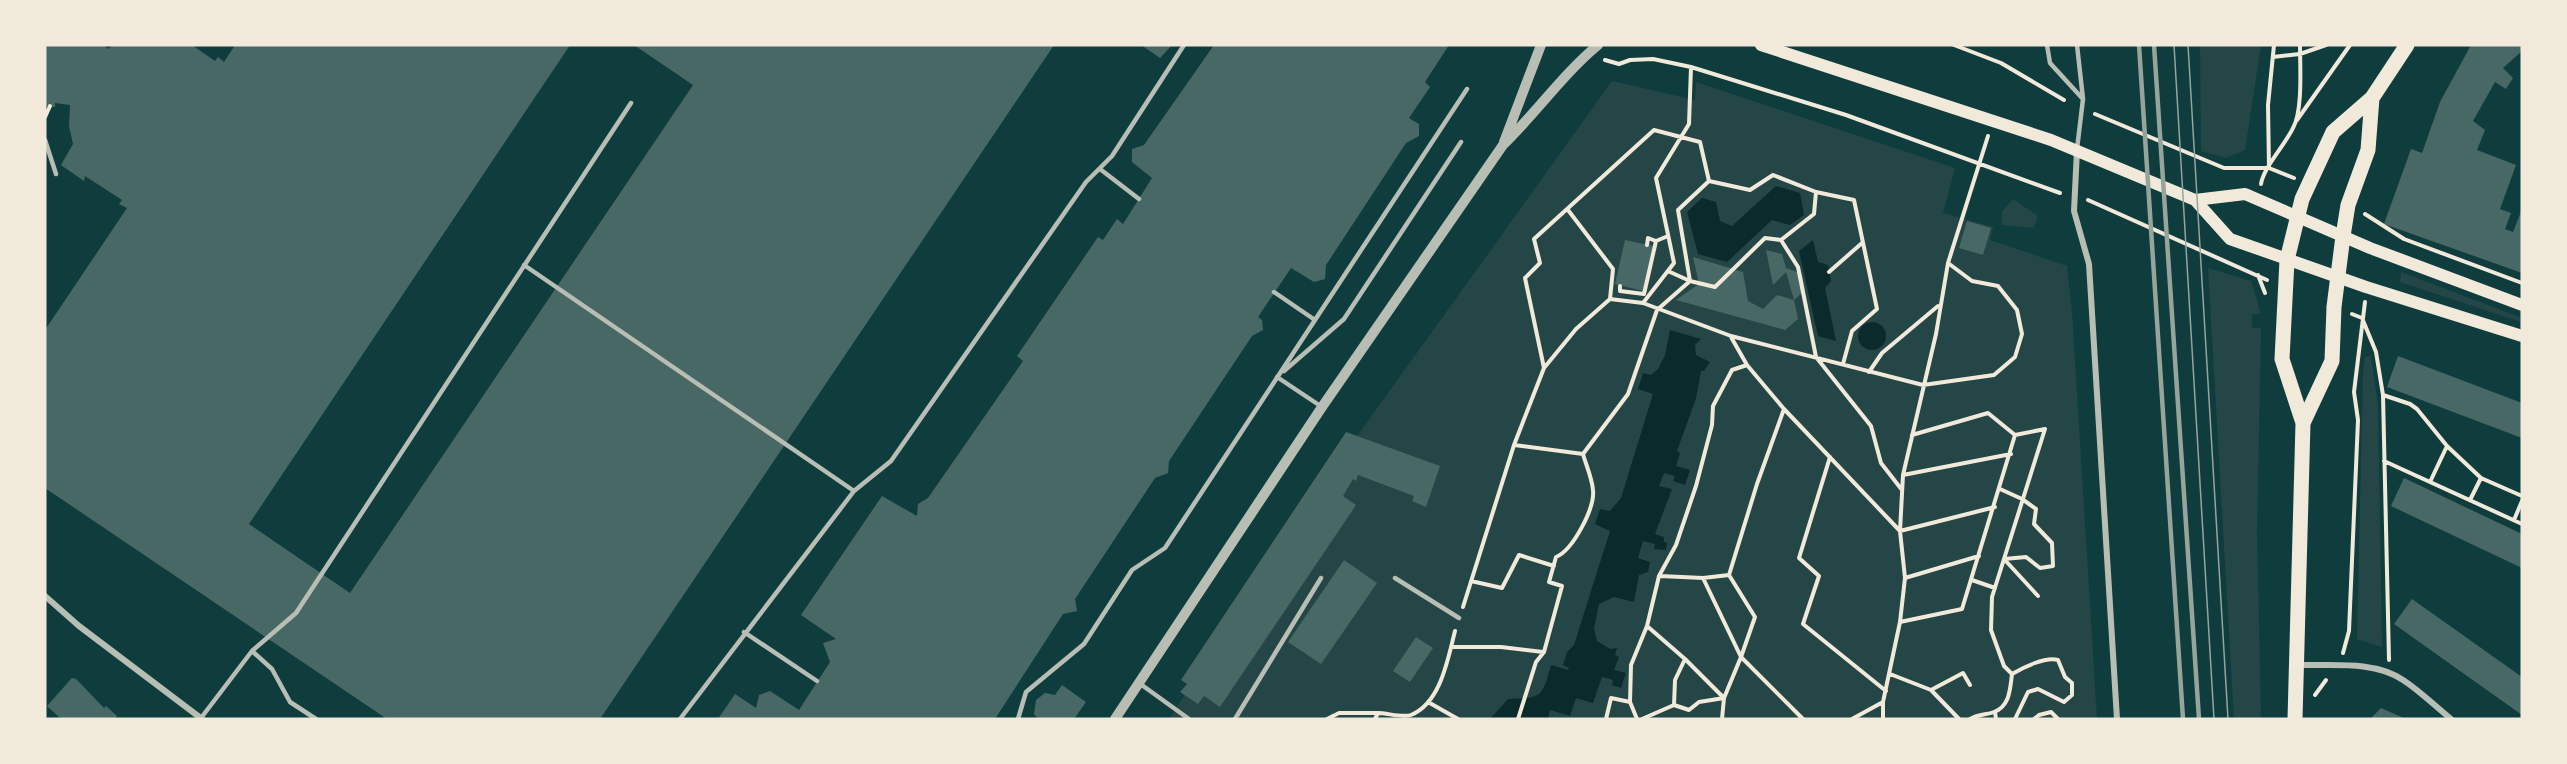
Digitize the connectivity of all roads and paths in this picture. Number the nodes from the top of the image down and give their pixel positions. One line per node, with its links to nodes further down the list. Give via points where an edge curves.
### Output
1 (1184, 45): 33 (lane)
2 (1541, 45): 29 (street)
3 (1598, 45): 29 (street)
4 (1761, 45): 24 (main road)
5 (1954, 45): 22 (path, via 2001,63)
6 (2047, 45): 19 (lane, via 2050,63)
7 (2077, 45): 19 (lane)
8 (2274, 45): 14 (path)
9 (2300, 45): 13 (path)
10 (2326, 45): 13 (path)
11 (2350, 45): 25 (path)
12 (2407, 45): 18 (main road)
13 (2300, 54): 14 (path); 25 (path)
14 (2273, 57): 32 (path, via 2268,105)
15 (1606, 61): 16 (path, via 1619,64 1653,59)
16 (1691, 67): 26 (path, via 1689,124); 31 (path, via 1846,115)
17 (1467, 89): 71 (lane)
18 (2372, 98): 45 (main road, via 2333,132); 47 (main road, via 2368,150 2350,198)
19 (2083, 99): 22 (lane)
20 (631, 103): 54 (lane)
21 (50, 106): 23 (path)
22 (2082, 108): 30 (lane); 32 (path, via 2206,162 2232,169)
23 (45, 117)
24 (1993, 119): 30 (main road); 31 (path)
25 (2296, 120): 32 (path)
26 (1681, 137): 36 (path, via 1700,142); 43 (path, via 1654,130); 46 (path, via 1656,178)
27 (45, 140): 35 (lane)
28 (1461, 142): 79 (lane, via 1344,319)
29 (1503, 145): 82 (street)
30 (2077, 150): 41 (main road); 172 (street, via 2074,211 2090,271)
31 (1979, 164): 37 (path); 53 (path)
32 (2269, 168): 34 (path); 40 (path, via 2262,175)
33 (1100, 169): 39 (lane); 98 (lane, via 1086,182 891,461)
34 (2282, 172)
35 (56, 174)
36 (1709, 181): 38 (path, via 1750,190 1773,175); 58 (path, via 1678,210)
37 (2055, 191)
38 (1815, 192): 48 (path, via 1814,214); 50 (path, via 1854,200)
39 (1139, 199)
40 (2259, 199): 41 (main road, via 2245,194); 45 (main road)
41 (2195, 200): 52 (main road, via 2230,240)
42 (2096, 203): 60 (path)
43 (1568, 210): 62 (path, via 1613,269); 77 (path, via 1534,239 1540,263 1525,278)
44 (2362, 212): 59 (path, via 2404,239)
45 (2296, 215): 47 (main road); 52 (main road)
46 (1668, 236): 49 (path); 55 (path, via 1674,263)
47 (2343, 236): 57 (main road); 66 (main road)
48 (1781, 240): 58 (path, via 1765,238 1715,287); 74 (path, via 1798,267)
49 (1656, 241): 51 (path, via 1648,238); 63 (path, via 1644,294 1620,288)
50 (1863, 243): 56 (path); 75 (path, via 1876,309 1852,331)
51 (1647, 245)
52 (2287, 260): 57 (main road); 60 (main road)
53 (1948, 263): 65 (path); 80 (path, via 1972,281 1998,286 2017,310 2022,334 2015,357 1994,375)
54 (524, 265): 98 (lane); 126 (lane, via 296,613)
55 (1670, 272): 58 (path); 64 (path)
56 (1829, 272)
57 (2337, 277): 68 (main road); 73 (main road)
58 (1690, 280): 69 (path)
59 (2522, 283)
60 (2284, 288): 84 (main road, via 2282,359)
61 (1274, 292): 71 (lane)
62 (1610, 299): 63 (path); 77 (path, via 1576,329)
63 (1618, 300): 64 (path)
64 (1643, 303): 69 (path)
65 (1939, 305): 78 (path, via 1882,353); 80 (path)
66 (2522, 305)
67 (2365, 306): 70 (path)
68 (2334, 308): 70 (path); 84 (main road, via 2332,361)
69 (1657, 310): 72 (path); 89 (path, via 1628,394)
70 (2362, 318): 81 (path, via 2376,352); 131 (path, via 2354,392 2358,420 2349,631)
71 (1315, 320): 79 (lane)
72 (1731, 336): 74 (path); 76 (path)
73 (2522, 336)
74 (1816, 357): 75 (path); 97 (path, via 1871,426 1881,464)
75 (1843, 364): 78 (path)
76 (1747, 365): 83 (path); 111 (path, via 1732,370 1713,406 1696,486 1676,545)
77 (1544, 368): 87 (path)
78 (1869, 372): 80 (path)
79 (1278, 377): 82 (lane); 151 (lane, via 1166,548 1132,570 1084,644 1026,692)
80 (1923, 385): 85 (path)
81 (2383, 395): 88 (path, via 2410,404); 92 (path)
82 (1322, 407): 136 (street)
83 (1784, 408): 91 (path); 110 (path)
84 (2303, 423): 130 (main road)
85 (1911, 435): 86 (path, via 1988,413); 93 (path)
86 (2015, 435): 90 (path); 100 (path, via 2045,429)
87 (1514, 445): 89 (path); 117 (path)
88 (2447, 446): 94 (path); 95 (path)
89 (1583, 454): 109 (path, via 1594,492 1579,533 1566,553 1557,557)
90 (2011, 454): 93 (path); 96 (path)
91 (1830, 457): 106 (path); 139 (path, via 1799,558 1819,576 1803,624)
92 (2384, 461): 95 (path); 132 (path)
93 (1903, 475): 97 (path)
94 (2481, 478): 99 (path); 101 (path)
95 (2430, 482): 101 (path)
96 (2000, 489): 100 (path); 103 (path)
97 (1902, 490): 106 (path)
98 (854, 491): 124 (lane)
99 (2522, 496)
100 (2022, 499): 108 (path); 108 (path, via 2036,509 2034,524 2052,543 2053,566 2040,568 2026,557)
101 (2470, 500): 104 (path)
102 (2522, 501): 104 (path)
103 (1995, 507): 106 (path); 107 (path)
104 (2514, 520): 105 (path)
105 (2522, 524)
106 (1900, 531): 115 (path)
107 (1979, 555): 115 (path); 116 (path)
108 (2004, 559): 118 (path); 120 (path)
109 (1554, 566): 117 (path, via 1519,555 1502,588); 127 (path, via 1549,582 1562,586)
110 (1729, 575): 114 (path); 128 (path, via 1755,617)
111 (1659, 576): 114 (path); 123 (path)
112 (1321, 578): 154 (lane)
113 (1395, 578): 121 (lane)
114 (1703, 578): 128 (path)
115 (1905, 578): 122 (path)
116 (1972, 580): 118 (path); 122 (path, via 1962,609)
117 (1471, 581): 121 (path)
118 (1995, 588): 134 (path, via 1991,630 2004,666)
119 (45, 596): 148 (street)
120 (2038, 596)
121 (1459, 618): 125 (path)
122 (1900, 622): 133 (path)
123 (1647, 626): 129 (path); 143 (path, via 1631,665)
124 (744, 632): 135 (lane); 150 (lane)
125 (1451, 647): 127 (path); 142 (path, via 1441,680)
126 (252, 651): 148 (lane); 149 (lane, via 272,669 290,702)
127 (1544, 652): 158 (path, via 1536,662)
128 (1742, 657): 140 (path); 163 (path)
129 (1685, 659): 140 (path); 145 (path, via 1675,680)
130 (2296, 665): 131 (street); 173 (main road)
131 (2336, 666): 132 (street); 141 (path)
132 (2389, 672): 174 (street)
133 (1890, 674): 138 (path); 139 (path)
134 (2012, 674): 146 (path, via 2010,697); 169 (path, via 2026,664 2052,658 2058,660 2072,683 2072,695 2064,702 2038,689 2028,692)
135 (817, 681)
136 (1139, 683): 152 (street); 153 (lane)
137 (1970, 685): 138 (path, via 1963,673)
138 (1931, 690): 166 (path)
139 (1886, 691): 144 (path)
140 (1724, 698): 145 (path, via 1699,702 1689,710); 162 (path)
141 (2311, 701)
142 (1428, 702): 147 (path, via 1410,715); 157 (path)
143 (1630, 702): 159 (path, via 1611,698); 160 (path)
144 (1883, 702): 164 (path); 165 (path)
145 (1674, 705): 161 (path)
146 (1995, 712): 167 (path); 168 (path)
147 (1378, 713): 155 (path, via 1339,713); 156 (path)
148 (201, 718)
149 (316, 719)
150 (680, 719)
151 (1018, 719)
152 (1115, 719)
153 (1189, 719)
154 (1235, 719)
155 (1327, 719)
156 (1375, 719)
157 (1458, 719)
158 (1518, 719)
159 (1606, 719)
160 (1637, 719)
161 (1642, 719)
162 (1722, 719)
163 (1803, 719)
164 (1852, 719)
165 (1883, 719)
166 (1959, 719)
167 (1970, 719)
168 (1996, 719)
169 (2015, 719)
170 (2034, 719): 171 (path, via 2051,712)
171 (2058, 719)
172 (2117, 719)
173 (2295, 719)
174 (2451, 719)

